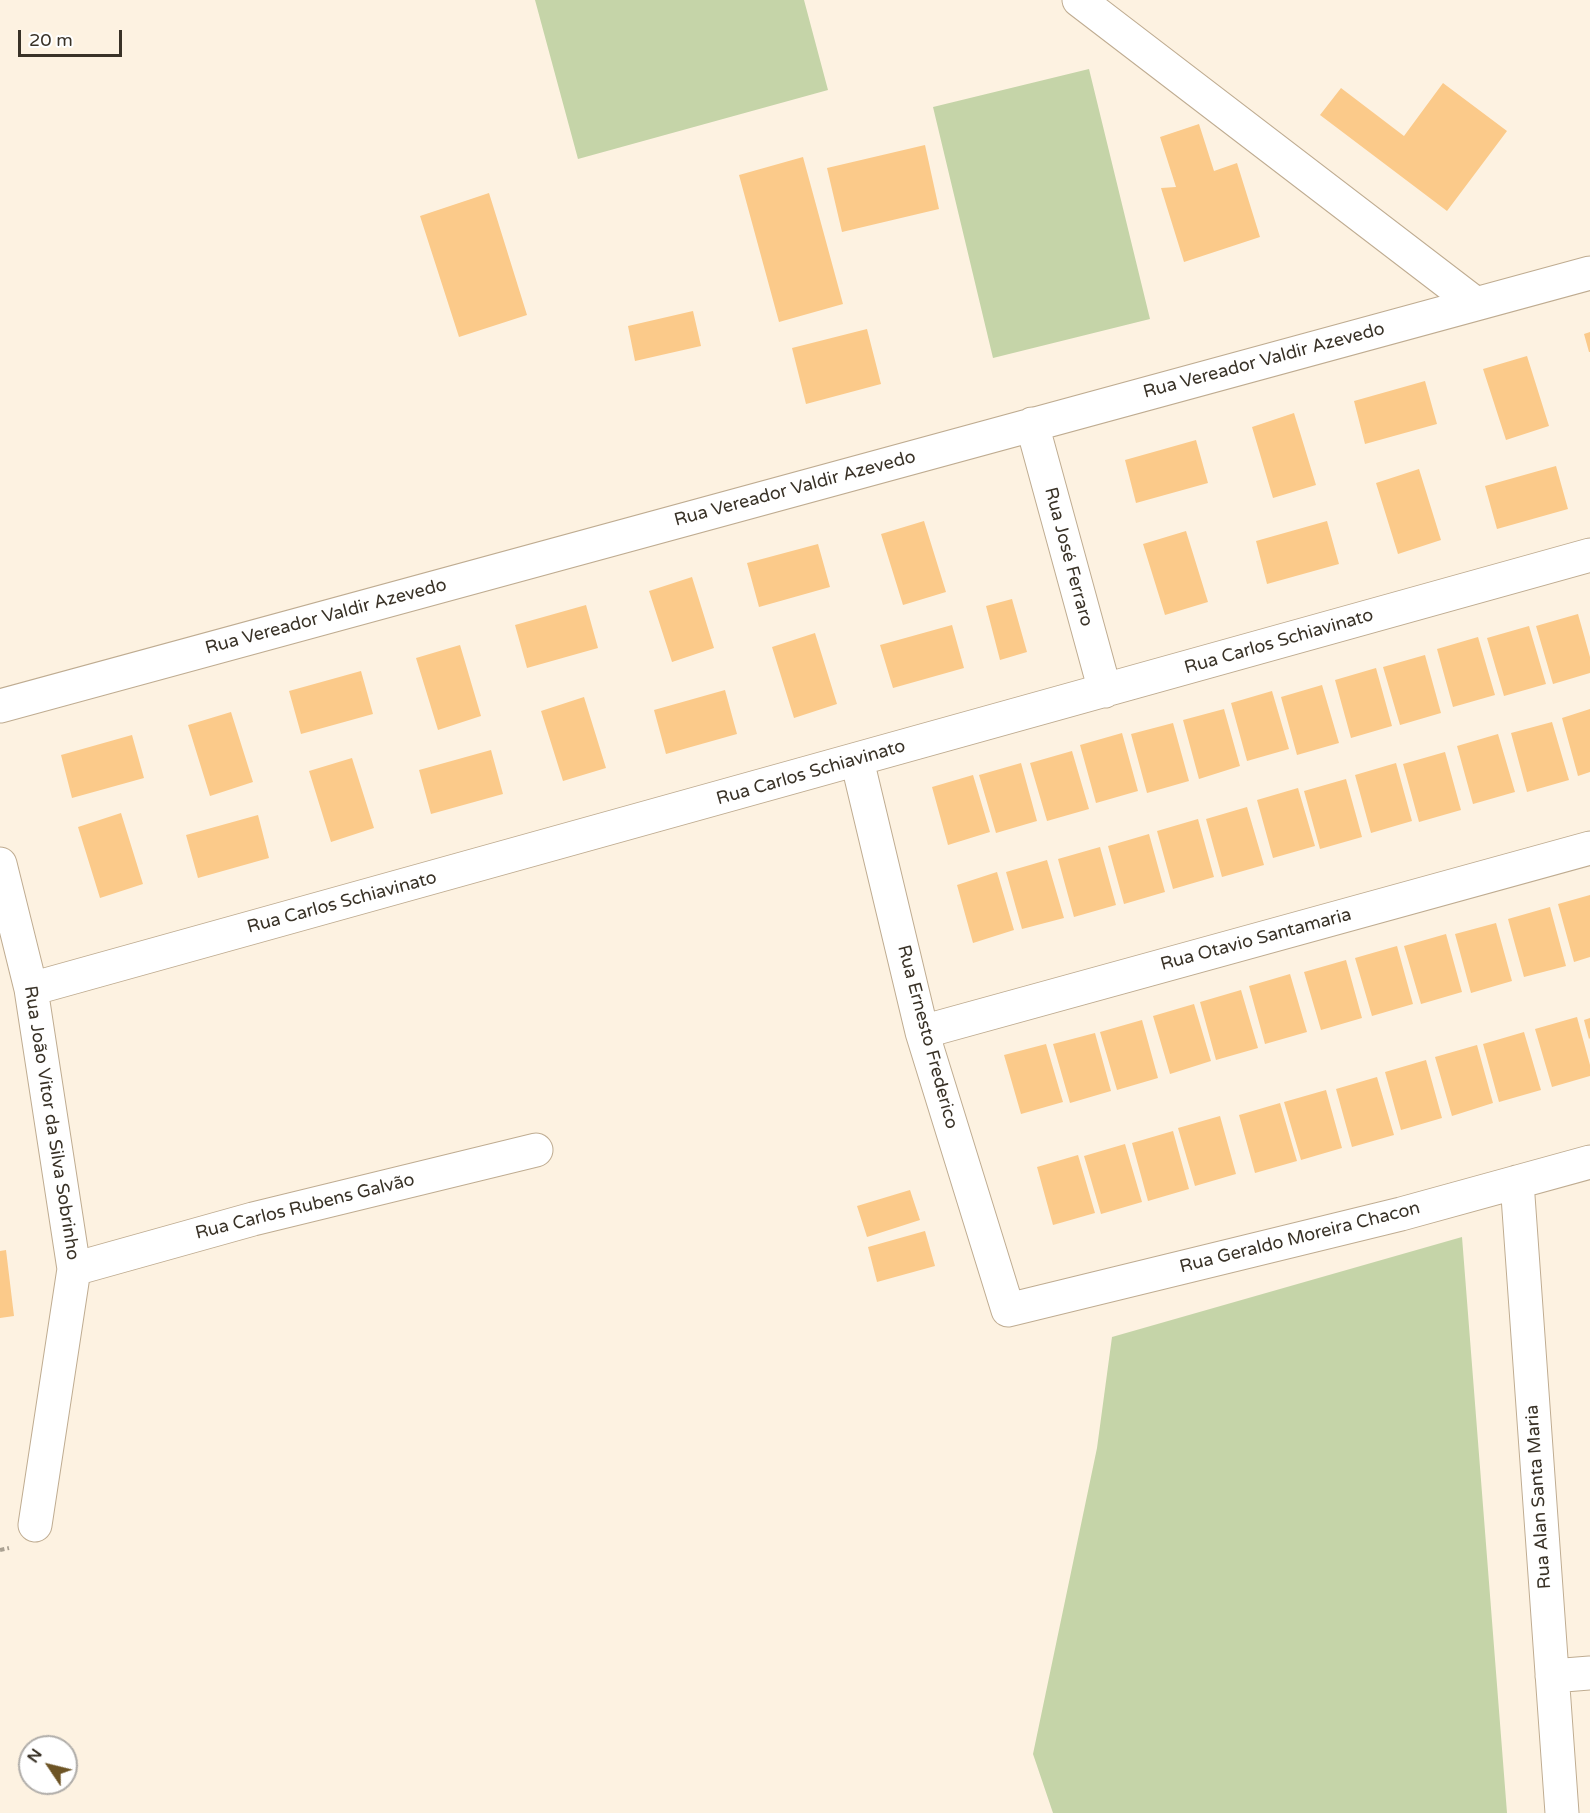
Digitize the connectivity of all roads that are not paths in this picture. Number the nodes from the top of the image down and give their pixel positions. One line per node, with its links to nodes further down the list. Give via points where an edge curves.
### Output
1 (1079, 0): 3 (street)
2 (1590, 273): 3 (street, Rua Vereador Valdir Azevedo)
3 (1476, 304): 4 (street, Rua Vereador Valdir Azevedo)
4 (1032, 424): 6 (street, Rua José Ferraro); 7 (street, Rua Vereador Valdir Azevedo)
5 (1590, 555): 6 (street, Rua Carlos Schiavinato)
6 (1105, 691): 8 (street, Rua Carlos Schiavinato)
7 (0, 706)
8 (857, 760): 11 (street, Rua Carlos Schiavinato); 12 (street, Rua Ernesto Frederico)
9 (1590, 848): 12 (street, Rua Otavio Santamaria)
10 (0, 864): 11 (street, Rua João Vitor da Silva Sobrinho)
11 (31, 989): 16 (street, Rua João Vitor da Silva Sobrinho)
12 (922, 1032): 17 (street, Rua Ernesto Frederico)
13 (536, 1150): 16 (street, Rua Carlos Rubens Galvão, via 253,1219)
14 (1590, 1162): 15 (street, Rua Geraldo Moreira Chacon)
15 (1517, 1182): 17 (street, Rua Geraldo Moreira Chacon); 20 (street, Rua Alan Santa Maria)
16 (74, 1269): 18 (street, Rua João Vitor da Silva Sobrinho)
17 (1008, 1310)
18 (35, 1525)
19 (1590, 1673): 20 (street)
20 (1552, 1676): 21 (street, Rua Alan Santa Maria)
21 (1562, 1813)

